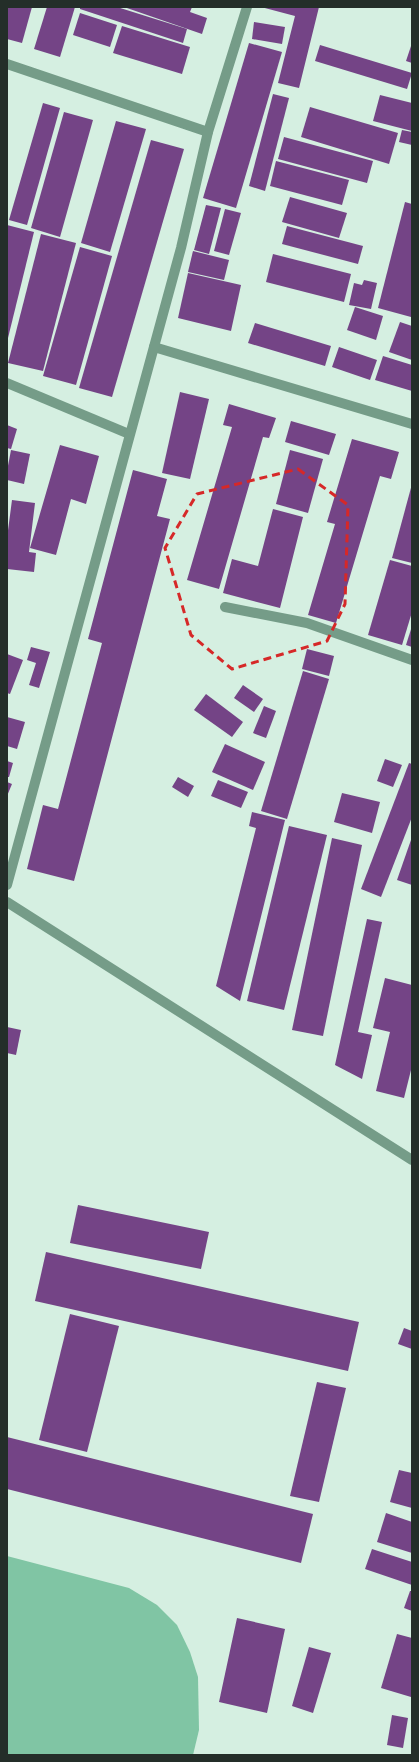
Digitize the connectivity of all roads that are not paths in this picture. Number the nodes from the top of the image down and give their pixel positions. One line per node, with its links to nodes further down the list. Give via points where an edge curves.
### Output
1 (247, 7): 3 (street)
2 (7, 64): 3 (street)
3 (208, 132): 4 (street)
4 (154, 348): 6 (street); 7 (street)
5 (7, 383): 7 (street)
6 (412, 424)
7 (129, 434): 10 (street)
8 (225, 607): 9 (street, via 307,622)
9 (412, 660)
10 (7, 885)
11 (7, 902): 12 (street)
12 (412, 1160)

